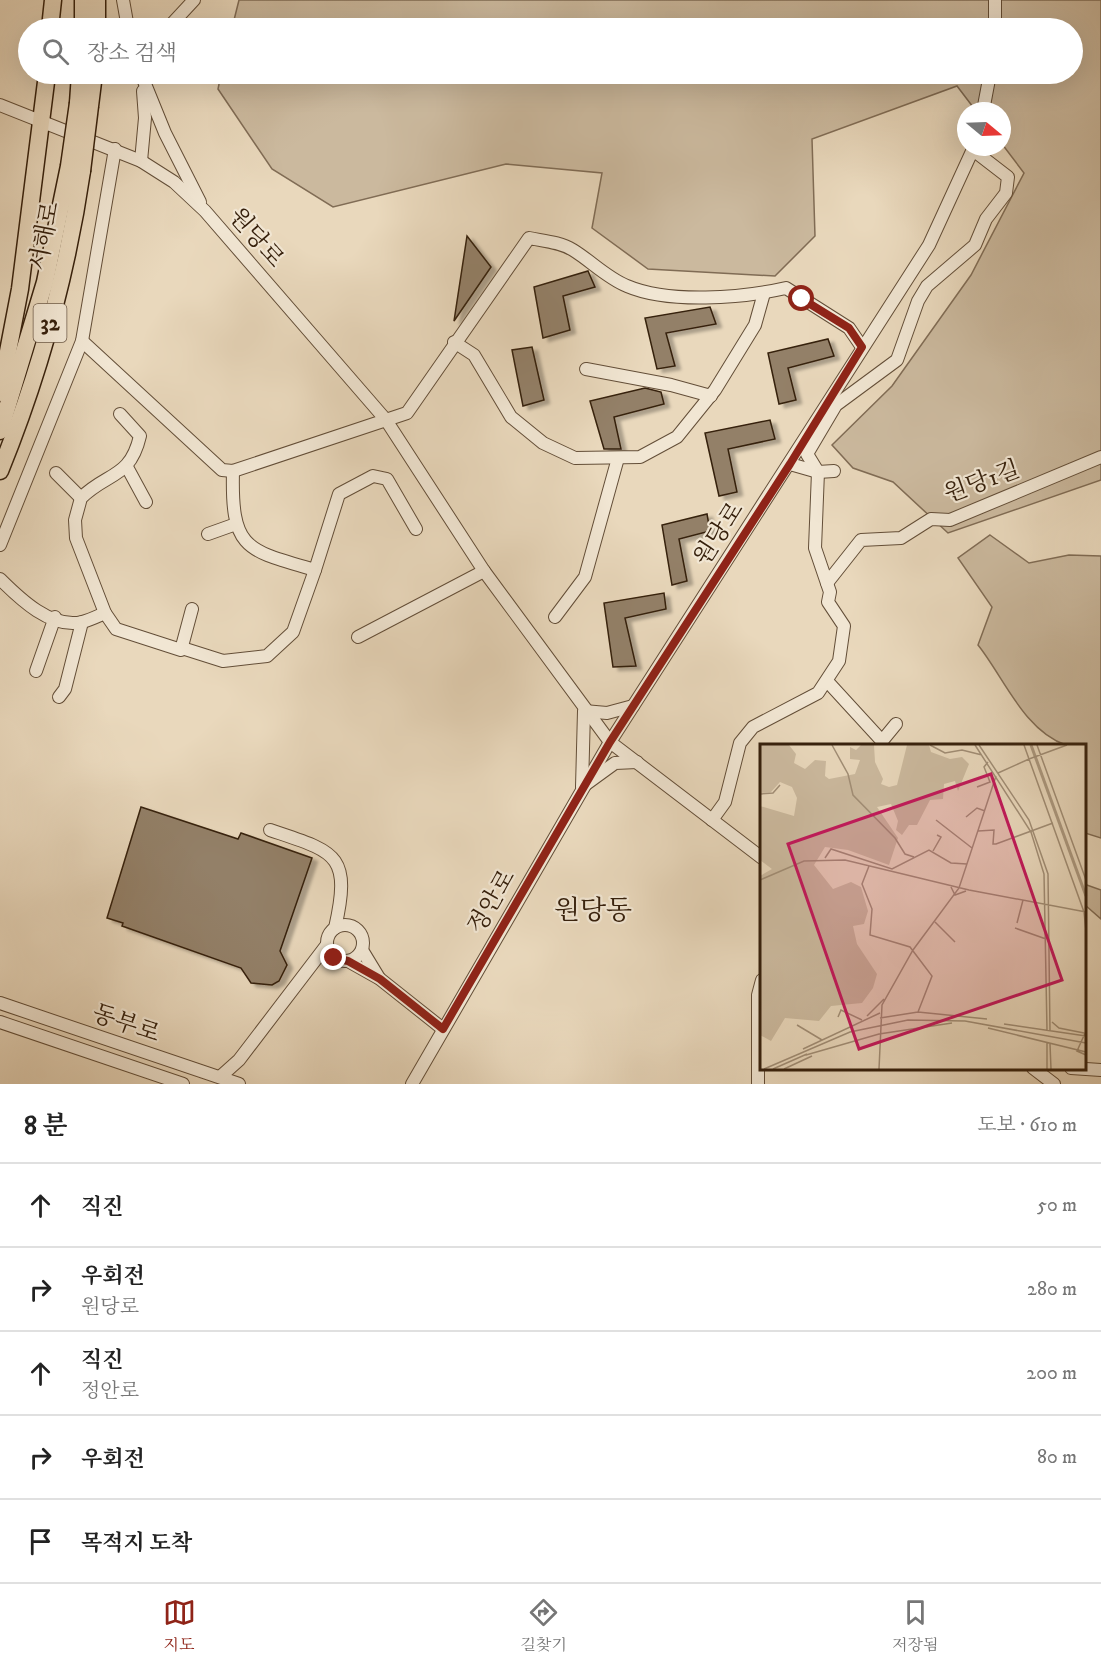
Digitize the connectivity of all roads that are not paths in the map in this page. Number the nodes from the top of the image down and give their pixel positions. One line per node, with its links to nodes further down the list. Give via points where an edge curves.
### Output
1 (53, 0): 7 (main road)
2 (83, 0): 8 (main road)
3 (97, 0): 9 (main road)
4 (123, 0): 10 (street)
5 (194, 0): 11 (street)
6 (995, 0): 12 (street)
7 (51, 18)
8 (84, 18)
9 (97, 18)
10 (126, 18)
11 (177, 18)
12 (995, 18)
13 (46, 84): 22 (main road)
14 (81, 84): 21 (main road, 서해로 / 32)
15 (91, 84): 21 (main road, 서해로 / 32)
16 (141, 84): 26 (street, via 145,118)
17 (144, 84): 28 (street)
18 (988, 84): 19 (street)
19 (985, 102)
20 (0, 105): 22 (street, 원당로)
21 (84, 105): 27 (main road, 서해로 / 32, bridge)
22 (43, 121): 23 (street, 원당로); 34 (main road, via 20,289)
23 (115, 149): 26 (street, 원당로); 30 (street)
24 (969, 156): 32 (street, 원당로, via 929,245)
25 (983, 156): 46 (street, via 1008,177 1006,193 986,219 975,244 927,286 897,360 836,405 807,454)
26 (141, 161): 28 (street, 원당로, via 174,182)
27 (76, 168): 38 (main road, 서해로 / 32); 43 (main road, 서해로 / 32, via 61,279 31,387)
28 (205, 211): 37 (street, 원당로)
29 (764, 293): 31 (street, via 686,297 648,293 625,286 571,249 529,238); 32 (street, via 786,288 849,328); 35 (street, via 755,325)
30 (82, 341): 44 (street, via 222,470); 53 (street)
31 (454, 342): 37 (street, via 407,413); 40 (street, via 474,356 511,417 543,443 575,458)
32 (862, 347): 41 (street, 원당로)
33 (586, 369): 35 (street)
34 (0, 393)
35 (711, 396): 40 (street, via 677,437 640,457)
36 (120, 414): 42 (street, via 140,436 136,454)
37 (386, 420): 44 (street); 55 (street, 원당로)
38 (0, 431)
39 (1101, 457): 57 (street, 원당1길, via 950,520 931,519 901,538 861,540)
40 (618, 458): 61 (street, via 585,577)
41 (790, 464): 46 (street); 68 (street, 원당로)
42 (127, 467): 48 (street); 49 (street)
43 (0, 471)
44 (233, 471): 50 (street, via 232,507)
45 (834, 471): 46 (street)
46 (818, 472): 57 (street, via 815,548)
47 (56, 473): 48 (street)
48 (81, 498): 59 (street, via 75,520 76,537)
49 (146, 502)
50 (236, 524): 52 (street); 54 (street, via 241,538 258,553)
51 (416, 529): 54 (street, via 387,479 373,476 339,494)
52 (208, 534)
53 (0, 545)
54 (315, 570): 64 (street, via 293,632 267,656 224,661)
55 (484, 571): 63 (street); 69 (street, 원당로)
56 (0, 579): 60 (street, via 29,608)
57 (827, 584): 66 (street, via 828,602 844,626 839,661)
58 (192, 609): 64 (street)
59 (105, 613): 62 (street); 64 (street, via 116,629)
60 (55, 617): 62 (street); 65 (street)
61 (555, 617)
62 (82, 622): 67 (street, via 65,689)
63 (358, 637)
64 (182, 648)
65 (36, 671)
66 (827, 681): 70 (street, via 882,741); 74 (street, via 818,693 753,728 740,743 725,802)
67 (59, 697)
68 (633, 706): 69 (street, via 607,713); 71 (street, 원당로)
69 (584, 711): 71 (street, 원당로); 73 (street)
70 (896, 724)
71 (610, 742): 72 (street, 원당로); 73 (street, 정안로)
72 (637, 762): 73 (street, via 615,762); 74 (street, 원당로)
73 (582, 787): 87 (street, 정안로)
74 (712, 820): 76 (street, 원당로)
75 (270, 830): 77 (street, via 329,852 340,870 342,897)
76 (760, 856)
77 (335, 928): 78 (street); 79 (street, via 352,926 360,933)
78 (326, 946): 80 (street); 82 (street)
79 (362, 950): 81 (street); 83 (street)
80 (334, 958): 81 (street); 82 (street)
81 (348, 961): 83 (street)
82 (307, 970): 91 (street, via 239,1060)
83 (380, 979): 87 (street)
84 (760, 988): 95 (street)
85 (0, 1003): 91 (street, 동부로)
86 (0, 1022): 92 (street, 동부로)
87 (443, 1029): 94 (street, 정안로)
88 (1034, 1069): 96 (street)
89 (1086, 1069): 90 (street)
90 (1101, 1070)
91 (220, 1077): 93 (street, 동부로)
92 (183, 1084)
93 (239, 1084)
94 (412, 1084)
95 (758, 1084)
96 (1054, 1084)

